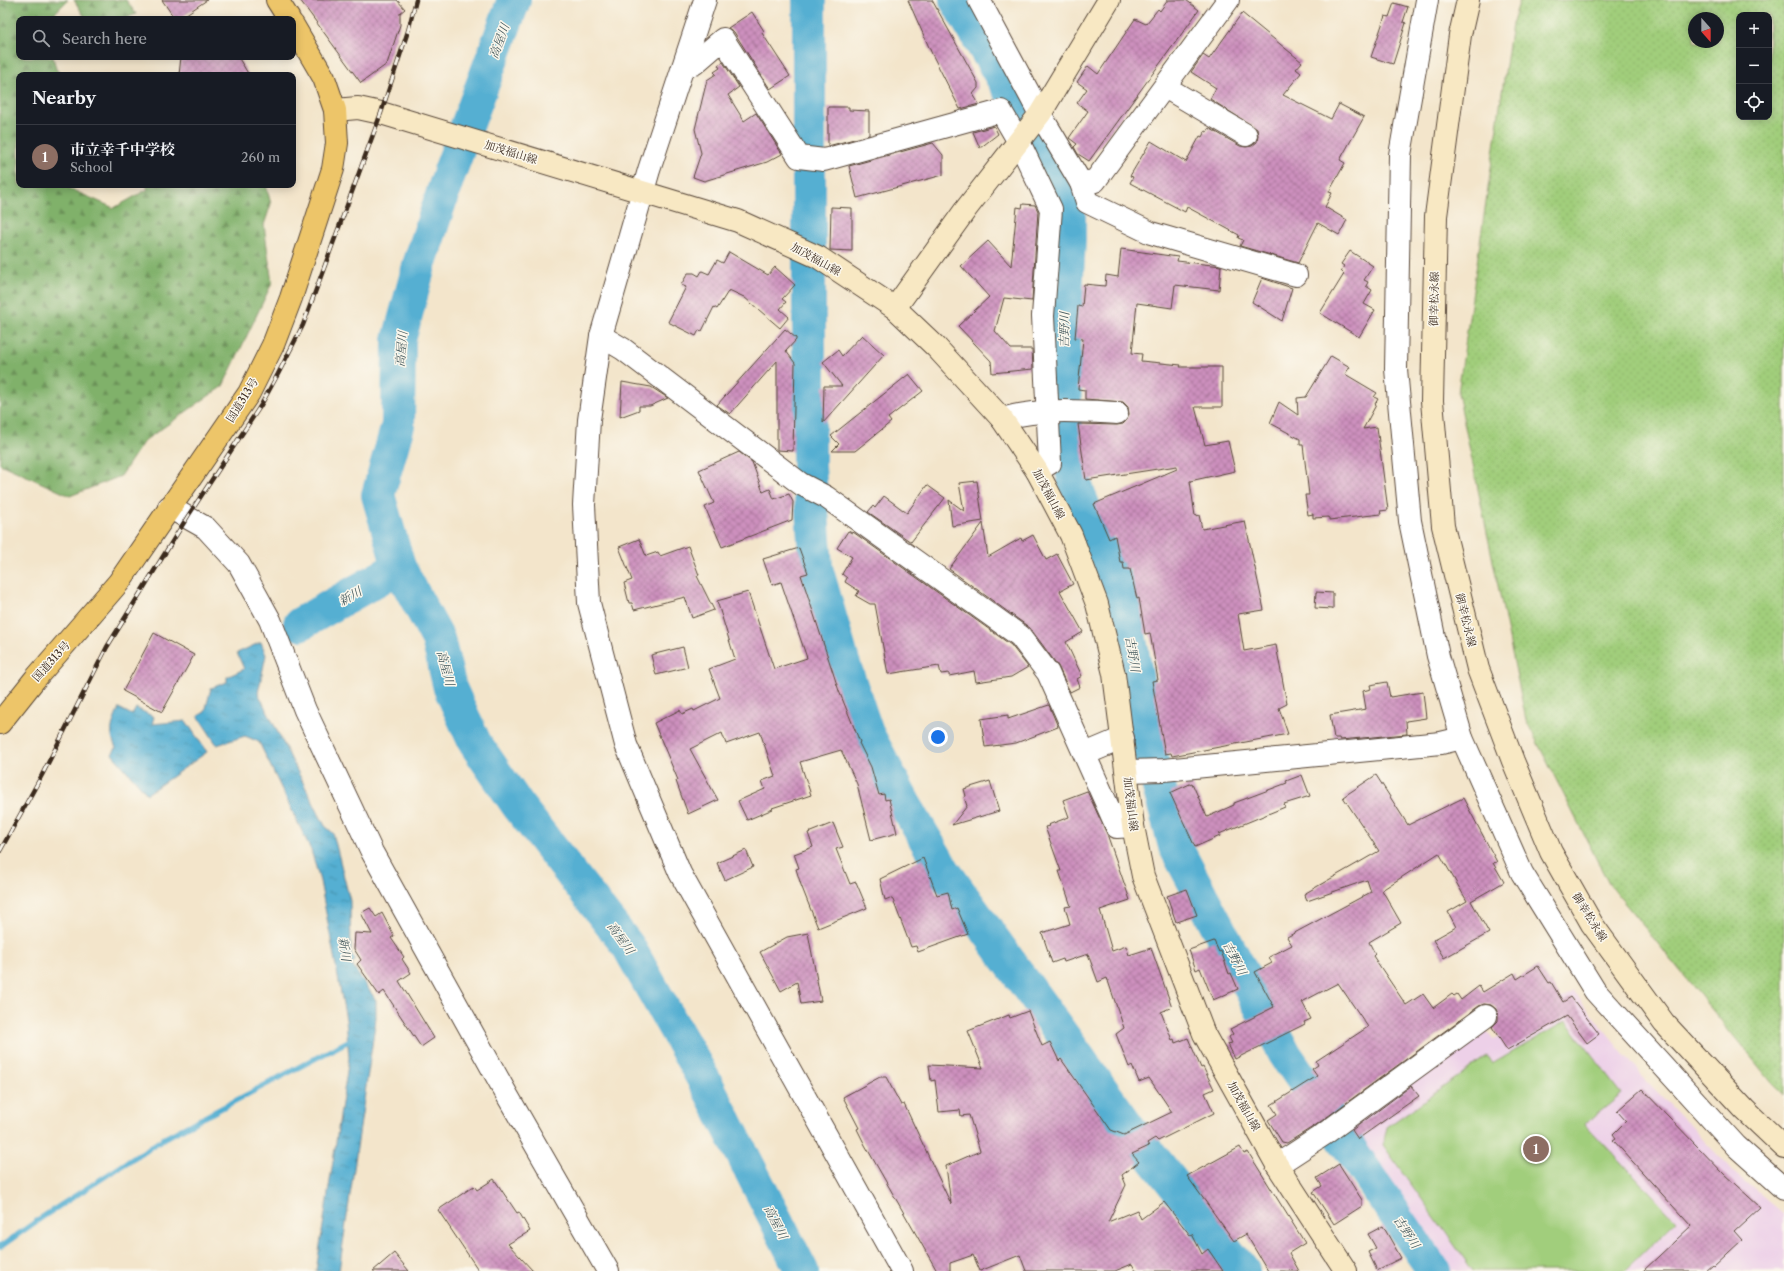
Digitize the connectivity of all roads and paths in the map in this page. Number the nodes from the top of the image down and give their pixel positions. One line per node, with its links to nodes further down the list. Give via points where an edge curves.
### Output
1 (277, 0): 8 (highway)
2 (705, 0): 10 (street)
3 (979, 0): 13 (street)
4 (1109, 0): 13 (main road)
5 (1228, 0): 11 (street)
6 (1426, 0): 28 (street, via 1400,155 1396,369 1410,521 1438,656)
7 (1468, 0): 33 (main road, 御幸松永線, via 1460,35 1436,216 1432,401 1443,526 1478,669 1551,852 1592,924 1664,1023 1745,1110)
8 (287, 16)
9 (296, 30): 12 (highway, 国道313号, via 324,78)
10 (686, 60): 15 (street, via 694,64 723,39 799,157 824,160 1001,112); 17 (street)
11 (1165, 87): 14 (street); 16 (street, via 1094,181)
12 (335, 110): 17 (main road, 加茂福山線, via 358,108 390,116); 25 (highway, 国道313号, via 337,142 333,168 292,298 273,345 249,393)
13 (1040, 114): 15 (main road); 16 (street)
14 (1246, 135)
15 (1019, 142): 19 (main road, via 966,209); 21 (street, via 1051,210 1044,316)
16 (1081, 184): 18 (street, via 1087,202 1151,233)
17 (643, 192): 19 (main road, 加茂福山線, via 738,221 818,257); 20 (street)
18 (1296, 275)
19 (895, 308): 23 (main road, 加茂福山線, via 936,347)
20 (601, 336): 29 (street, via 623,349 802,484 826,497 1020,636 1048,673); 37 (street, via 589,420 584,505 589,603 626,745 680,873)
21 (1060, 411): 22 (street); 23 (street, via 1019,414); 24 (street, via 1050,463)
22 (1117, 413)
23 (1002, 419): 24 (main road, 加茂福山線)
24 (1037, 471): 27 (main road, 加茂福山線, via 1071,536 1097,604 1114,674)
25 (170, 507): 26 (highway, 国道313号, via 119,582); 36 (street, via 206,528 239,564 270,620 305,710 372,852)
26 (0, 723)
27 (1123, 738): 29 (street); 30 (main road, 加茂福山線)
28 (1462, 738): 30 (street, via 1441,743); 35 (street, via 1522,873 1595,991 1736,1146)
29 (1085, 754): 31 (street, via 1117,827)
30 (1134, 771): 31 (main road, 加茂福山線)
31 (1133, 826): 34 (main road, 加茂福山線, via 1143,876 1204,1034)
32 (1486, 1016): 34 (street, via 1323,1136)
33 (1784, 1147)
34 (1277, 1165): 38 (main road, 加茂福山線)
35 (1784, 1189)
36 (608, 1271)
37 (902, 1271)
38 (1346, 1271)

